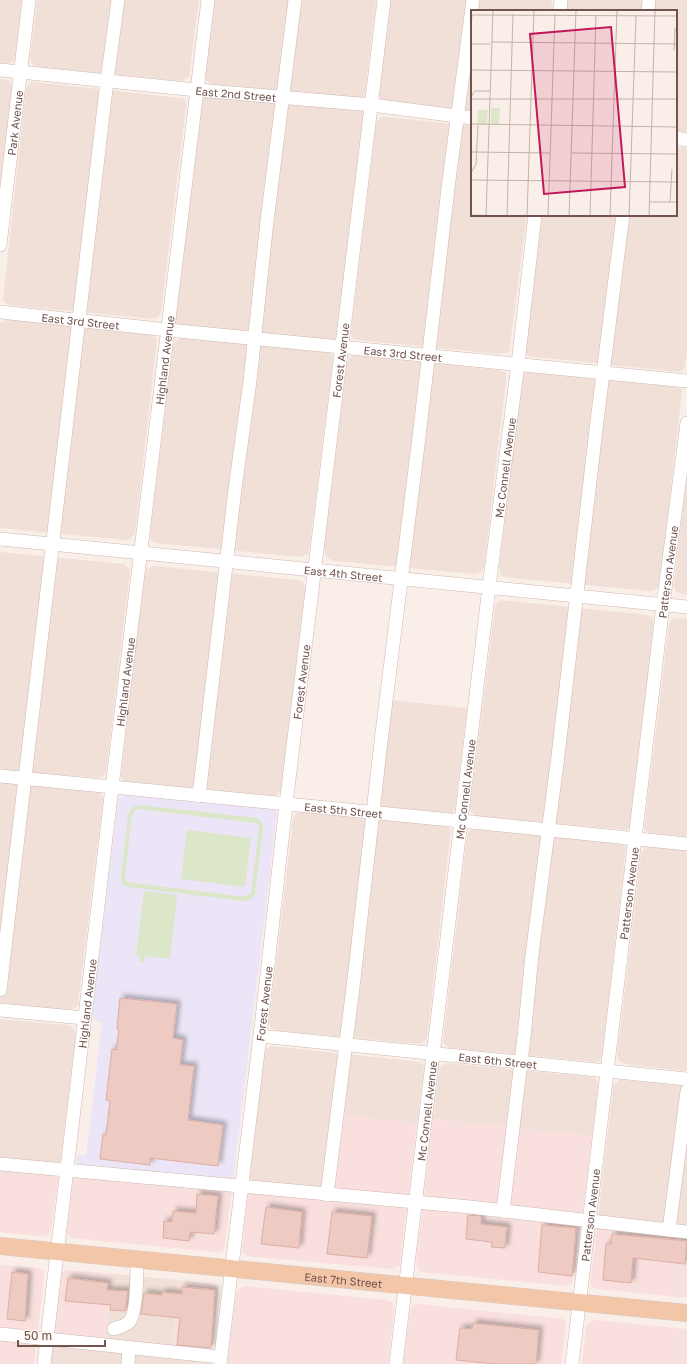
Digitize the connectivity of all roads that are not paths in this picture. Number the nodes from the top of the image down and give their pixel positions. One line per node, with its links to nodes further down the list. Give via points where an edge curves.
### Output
1 (29, 0): 14 (street, Park Avenue)
2 (118, 0): 15 (street)
3 (208, 0): 16 (street, Highland Avenue)
4 (295, 0): 17 (street)
5 (384, 0): 18 (street, Forest Avenue)
6 (473, 0): 9 (street)
7 (561, 0): 10 (street)
8 (649, 0): 11 (street)
9 (472, 10)
10 (560, 10)
11 (648, 10)
12 (471, 17): 19 (street)
13 (0, 70): 14 (street, East 2nd Street)
14 (21, 72): 15 (street, East 2nd Street); 25 (street, Park Avenue)
15 (107, 81): 16 (street, East 2nd Street); 27 (street)
16 (197, 90): 17 (street, East 2nd Street); 28 (street, Highland Avenue)
17 (283, 98): 18 (street, East 2nd Street); 29 (street)
18 (372, 105): 19 (street, East 2nd Street); 30 (street, Forest Avenue)
19 (459, 116): 20 (street, East 2nd Street); 31 (street)
20 (471, 118)
21 (677, 138): 22 (street)
22 (687, 140)
23 (535, 216): 32 (street, Mc Connell Avenue)
24 (623, 216): 33 (street)
25 (0, 245)
26 (0, 312): 27 (street, East 3rd Street)
27 (80, 321): 28 (street, East 3rd Street); 37 (street)
28 (168, 330): 29 (street, East 3rd Street); 38 (street, Highland Avenue)
29 (254, 338): 30 (street, East 3rd Street); 39 (street)
30 (343, 347): 31 (street, East 3rd Street); 40 (street, Forest Avenue)
31 (428, 355): 32 (street, East 3rd Street); 41 (street)
32 (518, 364): 33 (street, East 3rd Street); 42 (street, Mc Connell Avenue)
33 (603, 373): 34 (street, East 3rd Street); 43 (street)
34 (687, 381)
35 (687, 423): 44 (street, Patterson Avenue)
36 (0, 539): 37 (street, East 4th Street)
37 (53, 544): 38 (street, East 4th Street); 47 (street)
38 (141, 553): 39 (street, East 4th Street); 48 (street, Highland Avenue)
39 (227, 562): 40 (street, East 4th Street); 49 (street)
40 (315, 570): 41 (street, East 4th Street); 50 (street, Forest Avenue)
41 (401, 579): 42 (street, East 4th Street); 51 (street)
42 (489, 587): 43 (street, East 4th Street); 52 (street, Mc Connell Avenue)
43 (577, 596): 44 (street, East 4th Street); 53 (street)
44 (663, 605): 45 (street, East 4th Street); 54 (street, Patterson Avenue)
45 (687, 607)
46 (0, 776): 47 (street, East 5th Street)
47 (26, 779): 48 (street, East 5th Street); 56 (street)
48 (112, 787): 49 (street, East 5th Street); 58 (street, Highland Avenue)
49 (199, 796): 50 (street, East 5th Street)
50 (286, 804): 51 (street, East 5th Street); 59 (street, Forest Avenue)
51 (373, 812): 52 (street, East 5th Street); 60 (street)
52 (461, 821): 53 (street, East 5th Street); 61 (street, Mc Connell Avenue)
53 (548, 830): 54 (street, East 5th Street); 62 (street)
54 (635, 839): 55 (street, East 5th Street); 63 (street, Patterson Avenue)
55 (687, 844)
56 (0, 990)
57 (0, 1010): 58 (street)
58 (84, 1018): 67 (street, Highland Avenue)
59 (260, 1036): 60 (street, East 6th Street); 68 (street, Forest Avenue)
60 (345, 1046): 61 (street, East 6th Street); 69 (street)
61 (434, 1054): 62 (street, East 6th Street); 70 (street, Mc Connell Avenue)
62 (521, 1062): 63 (street, East 6th Street); 71 (street)
63 (608, 1070): 64 (street, East 6th Street); 72 (street, Patterson Avenue)
64 (687, 1079)
65 (687, 1091): 73 (street)
66 (0, 1164): 67 (street)
67 (67, 1170): 68 (street); 76 (street, Highland Avenue)
68 (242, 1187): 69 (street); 78 (street, Forest Avenue)
69 (327, 1194): 70 (street)
70 (416, 1202): 71 (street); 79 (street, Mc Connell Avenue)
71 (503, 1211): 72 (street)
72 (590, 1222): 73 (street); 80 (street, Patterson Avenue)
73 (669, 1230): 74 (street)
74 (687, 1232)
75 (0, 1246): 76 (main road, East 7th Street)
76 (57, 1251): 77 (main road, East 7th Street); 84 (street, Highland Avenue)
77 (137, 1259): 78 (main road, East 7th Street); 82 (street, via 132,1317 129,1322)
78 (231, 1269): 79 (main road, East 7th Street); 86 (street, Forest Avenue)
79 (406, 1285): 80 (main road, East 7th Street); 89 (street, Mc Connell Avenue)
80 (580, 1302): 81 (main road, East 7th Street); 90 (street, Patterson Avenue)
81 (687, 1312)
82 (114, 1329)
83 (0, 1334): 84 (street)
84 (47, 1339): 85 (street); 87 (street, Highland Avenue)
85 (130, 1348): 86 (street); 88 (street)
86 (220, 1361)
87 (44, 1364)
88 (128, 1364)
89 (396, 1364)
90 (572, 1364)

